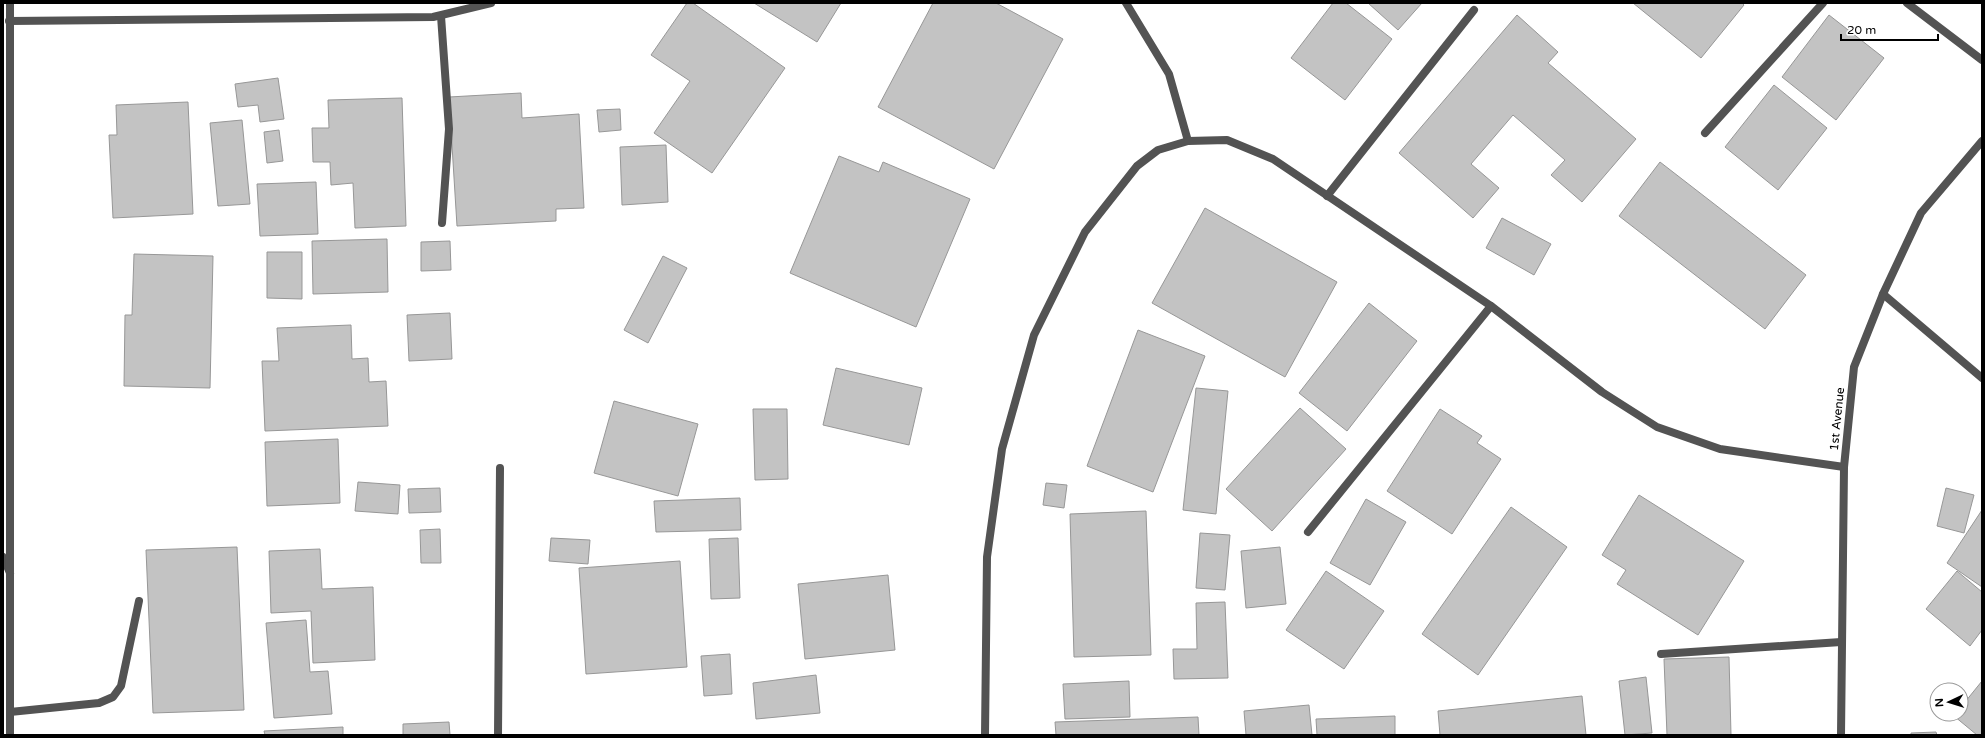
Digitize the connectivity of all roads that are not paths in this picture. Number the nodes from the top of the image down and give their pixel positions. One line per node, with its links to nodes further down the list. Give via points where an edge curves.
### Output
1 (10, 3): 8 (street)
2 (491, 3): 7 (street)
3 (1126, 3): 11 (street, via 1169,74)
4 (1823, 3): 10 (street)
5 (1907, 3): 9 (street)
6 (1474, 10): 13 (street)
7 (441, 16): 8 (street); 14 (street, via 449,129)
8 (10, 21): 22 (street)
9 (1982, 60)
10 (1705, 133)
11 (1188, 141): 13 (street, via 1227,140 1273,159); 29 (street, via 1158,150 1137,166 1085,232 1034,335 1002,449 987,557)
12 (1982, 141): 15 (street, 1st Avenue, via 1921,213)
13 (1327, 196): 16 (street)
14 (442, 223)
15 (1883, 294): 17 (street); 18 (street, 1st Avenue, via 1854,367)
16 (1491, 306): 18 (street, via 1602,392 1657,427 1720,449); 20 (street)
17 (1982, 378)
18 (1844, 467): 24 (street, 1st Avenue)
19 (500, 468): 28 (street)
20 (1308, 532)
21 (3, 557): 22 (street)
22 (10, 573): 26 (street)
23 (139, 601): 26 (street, via 121,686 113,697 98,703)
24 (1841, 642): 25 (street); 30 (street, 1st Avenue)
25 (1661, 654)
26 (10, 712): 27 (street)
27 (10, 735)
28 (498, 735)
29 (985, 735)
30 (1841, 735)

